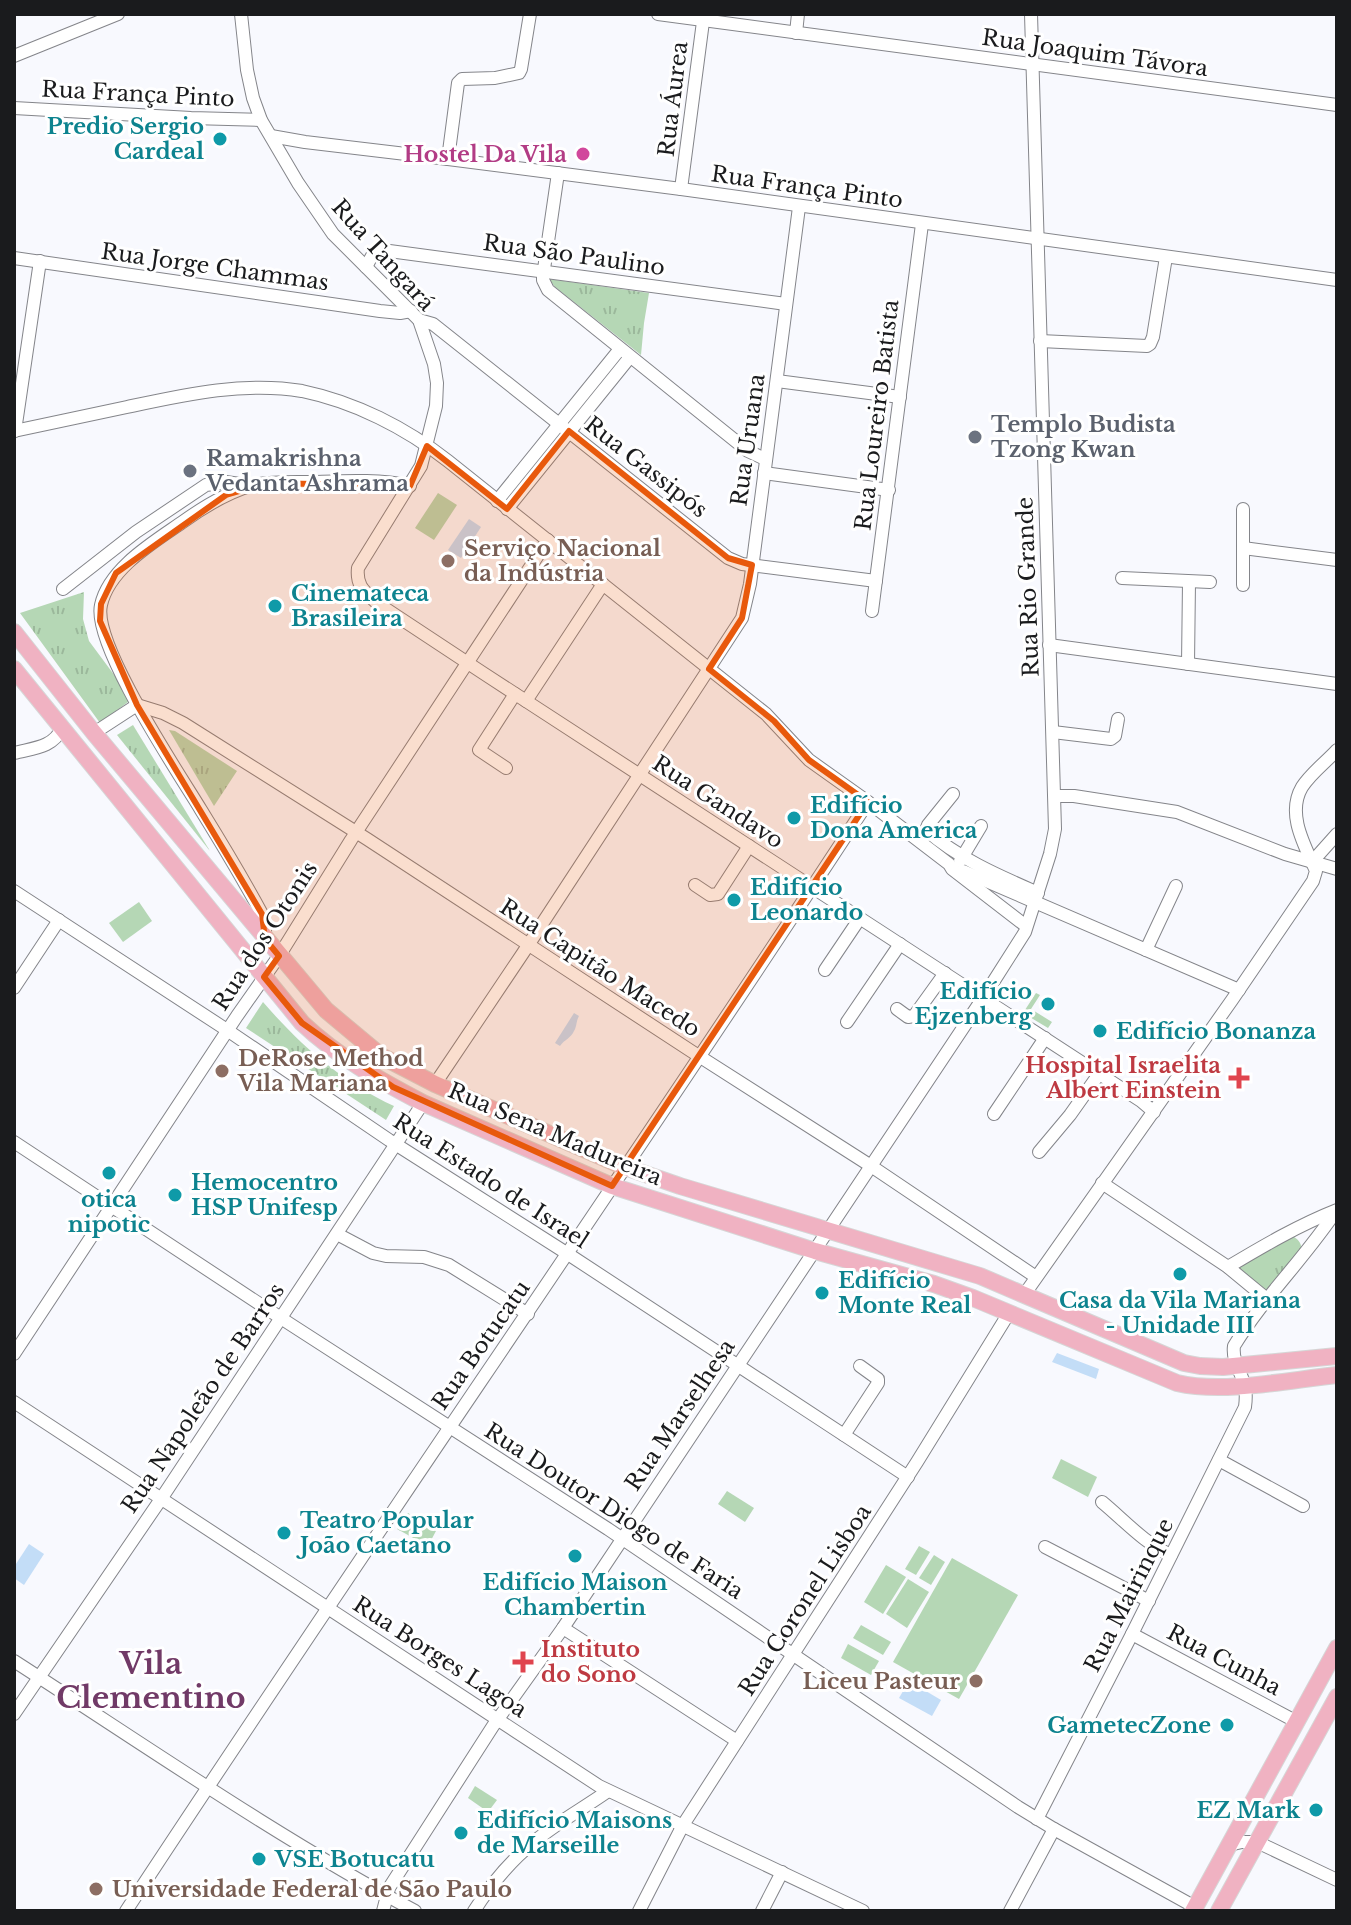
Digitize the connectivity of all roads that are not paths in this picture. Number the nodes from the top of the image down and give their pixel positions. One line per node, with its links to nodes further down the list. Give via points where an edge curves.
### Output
1 (118, 14): 9 (street)
2 (241, 14): 13 (street, Rua Tangará, via 247,70)
3 (530, 14): 15 (street, via 519,73 458,83)
4 (658, 14): 7 (street, Rua Joaquim Távora)
5 (798, 14): 8 (street)
6 (1031, 14): 10 (street, Rua Rio Grande)
7 (704, 17): 8 (street, Rua Joaquim Távora); 17 (street, Rua Áurea)
8 (796, 33): 10 (street, Rua Joaquim Távora)
9 (14, 56)
10 (1032, 64): 11 (street, Rua Joaquim Távora); 20 (street, Rua Rio Grande)
11 (1337, 105)
12 (14, 108): 13 (street, Rua França Pinto)
13 (261, 120): 14 (street, Rua Tangará)
14 (271, 136): 15 (street, Rua França Pinto); 24 (street, Rua Tangará, via 315,210)
15 (448, 159): 16 (street, Rua França Pinto)
16 (558, 173): 17 (street, Rua França Pinto); 25 (street)
17 (681, 189): 18 (street, Rua França Pinto)
18 (799, 207): 19 (street, Rua França Pinto); 27 (street, Rua Uruana)
19 (922, 224): 20 (street, Rua França Pinto); 32 (street, Rua Loureiro Batista)
20 (1037, 239): 21 (street, Rua França Pinto); 29 (street, Rua Rio Grande)
21 (1166, 257): 26 (street, Rua França Pinto); 29 (street, via 1147,346)
22 (14, 258): 23 (street, Rua Jorge Chammas)
23 (40, 261): 28 (street, Rua Jorge Chammas); 34 (street)
24 (366, 267): 25 (street, Rua São Paulino, via 382,250); 28 (street, Rua Tangará)
25 (544, 272): 27 (street, Rua São Paulino); 30 (street, via 548,290)
26 (1337, 280)
27 (786, 304): 31 (street, Rua Uruana)
28 (415, 315): 33 (street, Rua Gassipós); 35 (street, Rua Tangará, via 437,383)
29 (1040, 341): 55 (street, Rua Rio Grande)
30 (625, 353): 33 (street); 36 (street)
31 (777, 381): 32 (street); 36 (street, Rua Uruana)
32 (900, 397): 39 (street, Rua Loureiro Batista)
33 (564, 428): 40 (street); 45 (street, Rua Gassipós, via 728,558)
34 (15, 431): 35 (street, via 197,392 268,388 337,400)
35 (427, 446): 38 (street, Rua Tangará); 40 (street)
36 (764, 466): 39 (street); 45 (street, Rua Uruana)
37 (250, 486): 38 (street, Rua Sena Madureira); 52 (street, via 206,485); 62 (street, Rua Sena Madureira, via 203,507 116,573 106,587 100,621)
38 (410, 486): 56 (street, Rua Gandavo, via 358,568 357,579 377,603)
39 (889, 490): 47 (street, Rua Loureiro Batista)
40 (502, 505): 42 (street)
41 (1243, 509): 43 (street)
42 (548, 540): 50 (street); 56 (street, Rua dos Otonis)
43 (1243, 548): 44 (street); 51 (street)
44 (1337, 560)
45 (752, 565): 47 (street, Rua Gassipós); 59 (street, Rua Uruana, via 742,618)
46 (1122, 578): 48 (street)
47 (876, 581): 53 (street, Rua Loureiro Batista)
48 (1189, 582): 49 (street); 57 (street)
49 (1210, 582)
50 (603, 584): 59 (street); 61 (street)
51 (1243, 585)
52 (63, 589)
53 (872, 611)
54 (14, 632): 66 (main road, Rua Sena Madureira)
55 (1049, 645): 57 (street); 65 (street, Rua Rio Grande)
56 (468, 662): 61 (street, Rua Gandavo); 75 (street, Rua dos Otonis)
57 (1188, 664): 60 (street)
58 (14, 669): 64 (main road, Rua Sena Madureira)
59 (709, 669): 70 (street); 73 (street, via 774,721 809,760)
60 (1337, 684)
61 (520, 697): 69 (street, via 479,750); 70 (street, Rua Gandavo)
62 (137, 705): 66 (street); 75 (street, Rua Capitão Macedo, via 183,723); 89 (street, Rua Sena Madureira, via 262,914)
63 (1118, 719): 65 (street, via 1111,739)
64 (62, 728): 68 (street, via 48,745); 96 (main road, Rua Sena Madureira)
65 (1053, 732): 72 (street, Rua Rio Grande)
66 (94, 733): 89 (main road, Rua Sena Madureira)
67 (1337, 750): 78 (street, via 1296,801 1298,826)
68 (14, 753)
69 (506, 768)
70 (640, 774): 77 (street, Rua Gandavo); 91 (street)
71 (953, 794): 79 (street, via 926,830)
72 (1055, 796): 78 (street, via 1177,812); 85 (street, Rua Rio Grande, via 1053,842)
73 (868, 802): 79 (street); 83 (street, Rua Botucatu)
74 (981, 826): 79 (street)
75 (356, 832): 91 (street, Rua Capitão Macedo); 93 (street, Rua dos Otonis)
76 (1337, 834): 78 (street)
77 (749, 846): 81 (street, via 718,894); 83 (street, Rua Gandavo)
78 (1312, 862): 80 (street); 98 (street, via 1313,881)
79 (956, 865): 85 (street); 88 (street)
80 (1337, 869)
81 (695, 885)
82 (1176, 886): 92 (street)
83 (812, 887): 86 (street, Rua Gandavo); 104 (street, Rua Botucatu)
84 (14, 891): 87 (street, Rua Estado de Israel)
85 (1036, 898): 88 (street, Rua Rio Grande); 92 (street)
86 (860, 918): 90 (street, Rua Gandavo); 94 (street)
87 (59, 920): 97 (street); 102 (street, Rua Estado de Israel)
88 (1026, 926): 99 (street, Rua Rio Grande)
89 (265, 939): 93 (main road, Rua Sena Madureira)
90 (900, 944): 95 (street, Rua Gandavo); 101 (street)
91 (528, 945): 104 (street, Rua Capitão Macedo); 106 (street)
92 (1146, 950): 98 (street)
93 (279, 956): 96 (street, Rua dos Otonis); 106 (main road, Rua Sena Madureira, via 326,1010 362,1040)
94 (825, 970)
95 (945, 973): 99 (street, Rua Gandavo); 100 (street, via 914,1016)
96 (264, 977): 102 (street, Rua dos Otonis); 107 (main road, Rua Sena Madureira, via 323,1042)
97 (14, 988)
98 (1239, 990): 108 (street)
99 (983, 998): 103 (street, Rua Gandavo); 113 (street, Rua Marselhesa)
100 (897, 1009)
101 (847, 1022)
102 (227, 1030): 111 (street, Rua Estado de Israel); 117 (street, Rua dos Otonis)
103 (1045, 1038): 105 (street, Rua Gandavo); 109 (street)
104 (699, 1057): 113 (street, Rua Capitão Macedo); 114 (street, Rua Botucatu)
105 (1099, 1074): 108 (street, Rua Gandavo); 112 (street)
106 (435, 1084): 114 (main road, Rua Sena Madureira)
107 (423, 1103): 111 (street, Rua Napoleão de Barros); 116 (main road, Rua Sena Madureira)
108 (1154, 1112): 115 (street)
109 (994, 1114)
110 (14, 1142): 117 (street, Rua Doutor Diogo de Faria)
111 (396, 1144): 121 (street, Rua Napoleão de Barros); 124 (street, Rua Estado de Israel)
112 (1039, 1152)
113 (871, 1166): 119 (street, Rua Marselhesa); 126 (street, Rua Capitão Macedo)
114 (625, 1167): 116 (street, Rua Botucatu); 119 (main road, Rua Sena Madureira)
115 (1102, 1183): 125 (street); 126 (street)
116 (612, 1186): 123 (main road, Rua Sena Madureira); 124 (street, Rua Botucatu)
117 (111, 1207): 131 (street, Rua Doutor Diogo de Faria); 132 (street, Rua dos Otonis)
118 (1336, 1211): 120 (street); 122 (street)
119 (829, 1231): 123 (street, Rua Marselhesa); 127 (main road, Rua Sena Madureira, via 951,1266)
120 (1291, 1231): 122 (street, via 1301,1235); 125 (street)
121 (337, 1234): 130 (street, via 373,1253 424,1257 449,1265); 131 (street, Rua Napoleão de Barros)
122 (1309, 1249): 128 (street)
123 (815, 1251): 129 (main road, Rua Sena Madureira, via 934,1284); 134 (street, Rua Marselhesa)
124 (568, 1254): 130 (street, Rua Botucatu); 134 (street, Rua Estado de Israel)
125 (1228, 1267): 128 (street)
126 (1036, 1277): 127 (street)
127 (1024, 1295): 135 (main road, Rua Sena Madureira, via 1184,1363)
128 (1268, 1300): 135 (street, via 1234,1346)
129 (1009, 1313): 138 (main road, Rua Sena Madureira, via 1177,1383); 143 (street, Rua Coronel Lisboa)
130 (528, 1314): 140 (street, Rua Botucatu)
131 (280, 1318): 140 (street, Rua Doutor Diogo de Faria); 144 (street, Rua Napoleão de Barros)
132 (14, 1354)
133 (1337, 1356): 135 (main road, Rua Sena Madureira)
134 (738, 1365): 141 (street, Rua Estado de Israel); 147 (street, Rua Marselhesa)
135 (1236, 1365): 138 (street)
136 (860, 1366): 141 (street, via 878,1383)
137 (1337, 1375): 138 (main road, Rua Sena Madureira)
138 (1245, 1386): 142 (street, Rua Mairinque, via 1245,1407)
139 (14, 1402): 144 (street, Rua Borges Lagoa)
140 (449, 1427): 147 (street, Rua Doutor Diogo de Faria); 151 (street, Rua Botucatu)
141 (844, 1435): 143 (street, Rua Estado de Israel)
142 (1219, 1460): 146 (street); 149 (street, Rua Mairinque)
143 (908, 1477): 155 (street, Rua Coronel Lisboa)
144 (161, 1499): 151 (street, Rua Borges Lagoa); 157 (street, Rua Napoleão de Barros)
145 (1102, 1502): 149 (street, via 1145,1541)
146 (1303, 1506)
147 (622, 1539): 152 (street, Rua Marselhesa); 155 (street, Rua Doutor Diogo de Faria)
148 (1045, 1547): 150 (street)
149 (1171, 1555): 150 (street, Rua Mairinque)
150 (1149, 1601): 153 (street, Rua Mairinque)
151 (329, 1608): 160 (street, Rua Borges Lagoa); 164 (street, Rua Botucatu)
152 (563, 1628): 160 (street, Rua Marselhesa); 163 (street)
153 (1132, 1634): 161 (street, Rua Cunha); 166 (street, Rua Mairinque)
154 (1337, 1648): 161 (main road)
155 (793, 1654): 163 (street, Rua Coronel Lisboa); 166 (street, Rua Doutor Diogo de Faria)
156 (14, 1661): 157 (street)
157 (39, 1677): 159 (street, Rua Napoleão de Barros); 164 (street)
158 (1337, 1697): 162 (main road)
159 (14, 1714)
160 (498, 1719): 165 (street, Rua Borges Lagoa); 173 (street, Rua Marselhesa)
161 (1297, 1722): 170 (main road)
162 (1331, 1722): 169 (main road)
163 (737, 1741): 167 (street, Rua Coronel Lisboa)
164 (208, 1786): 173 (street); 175 (street, Rua Botucatu)
165 (608, 1791): 167 (street, Rua Borges Lagoa); 178 (street, via 522,1852)
166 (1037, 1819): 168 (street, Rua Doutor Diogo de Faria)
167 (683, 1825): 171 (street, Rua Borges Lagoa); 179 (street, Rua Coronel Lisboa)
168 (1054, 1829): 174 (street, Rua Doutor Diogo de Faria); 182 (street)
169 (1257, 1842): 170 (street); 172 (street); 183 (main road)
170 (1229, 1845): 174 (main road)
171 (782, 1872): 180 (street); 181 (street, Rua Borges Lagoa)
172 (1337, 1880)
173 (387, 1896): 176 (street, Rua Marselhesa); 177 (street)
174 (1194, 1909)
175 (126, 1911)
176 (383, 1911)
177 (415, 1911)
178 (474, 1911)
179 (639, 1911)
180 (762, 1911)
181 (863, 1911)
182 (1010, 1911)
183 (1219, 1911)

